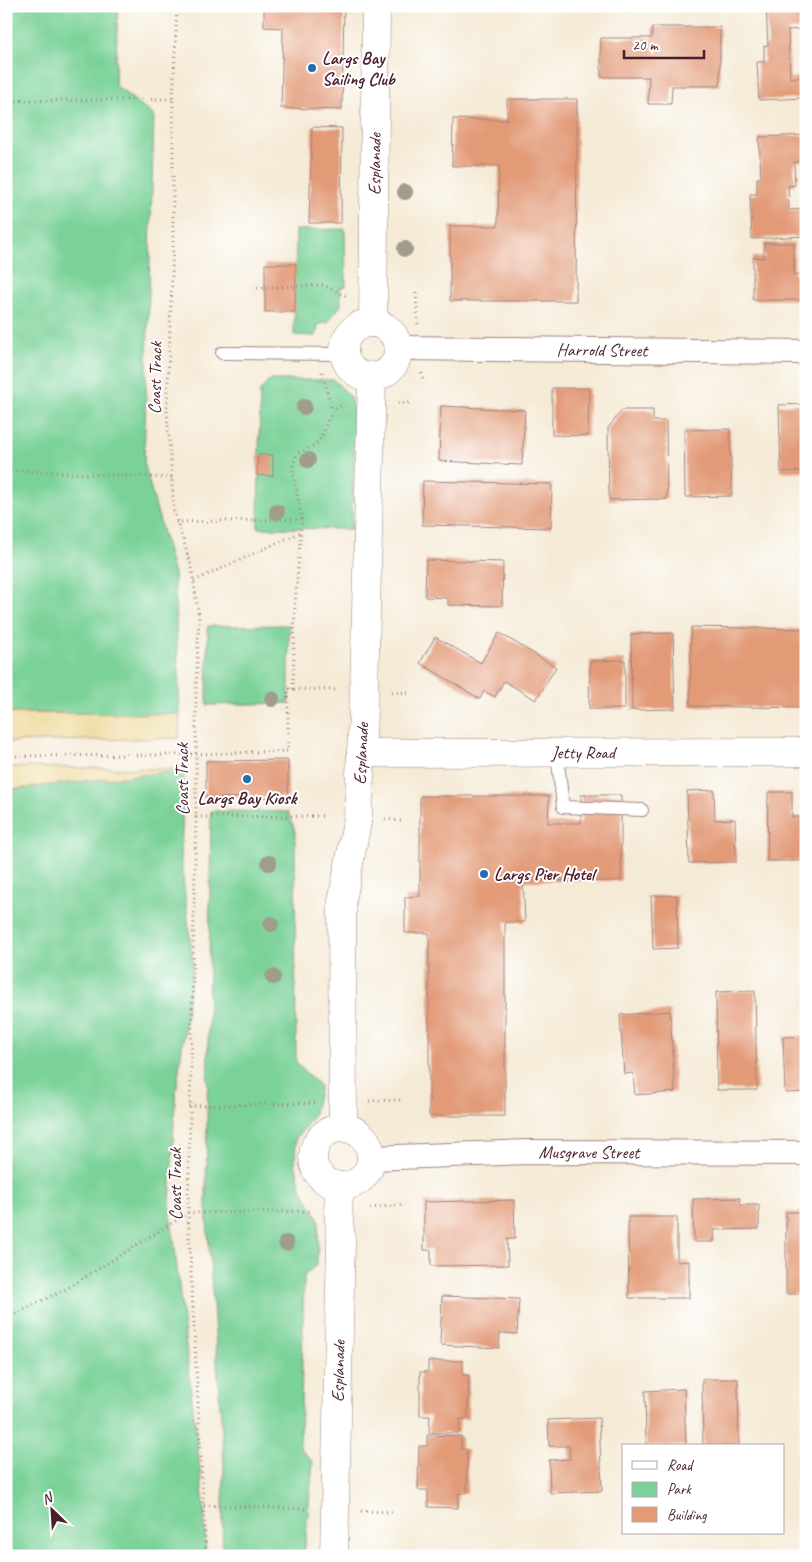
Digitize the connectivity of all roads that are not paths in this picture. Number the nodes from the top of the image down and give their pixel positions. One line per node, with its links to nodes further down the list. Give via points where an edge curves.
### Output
1 (376, 6): 2 (street, Esplanade)
2 (373, 323): 3 (street, via 392,332); 6 (street, via 354,329 348,336)
3 (398, 348): 4 (street, Harrold Street); 7 (street, via 398,356 389,370)
4 (806, 352)
5 (222, 353): 6 (lane)
6 (345, 354): 7 (street, via 356,372)
7 (372, 376): 9 (street, Esplanade)
8 (806, 752): 10 (street, Jetty Road)
9 (361, 753): 10 (street, Jetty Road); 12 (street, Esplanade, via 358,817 342,901)
10 (558, 753): 11 (lane, via 563,807)
11 (642, 810)
12 (343, 1128): 14 (street, via 360,1134 370,1149); 15 (street, via 333,1129 317,1141 312,1161 322,1179)
13 (806, 1153): 14 (street, Musgrave Street, via 536,1152)
14 (371, 1158): 15 (street, via 369,1167 358,1181)
15 (340, 1186): 16 (street, Esplanade)
16 (339, 1555)

